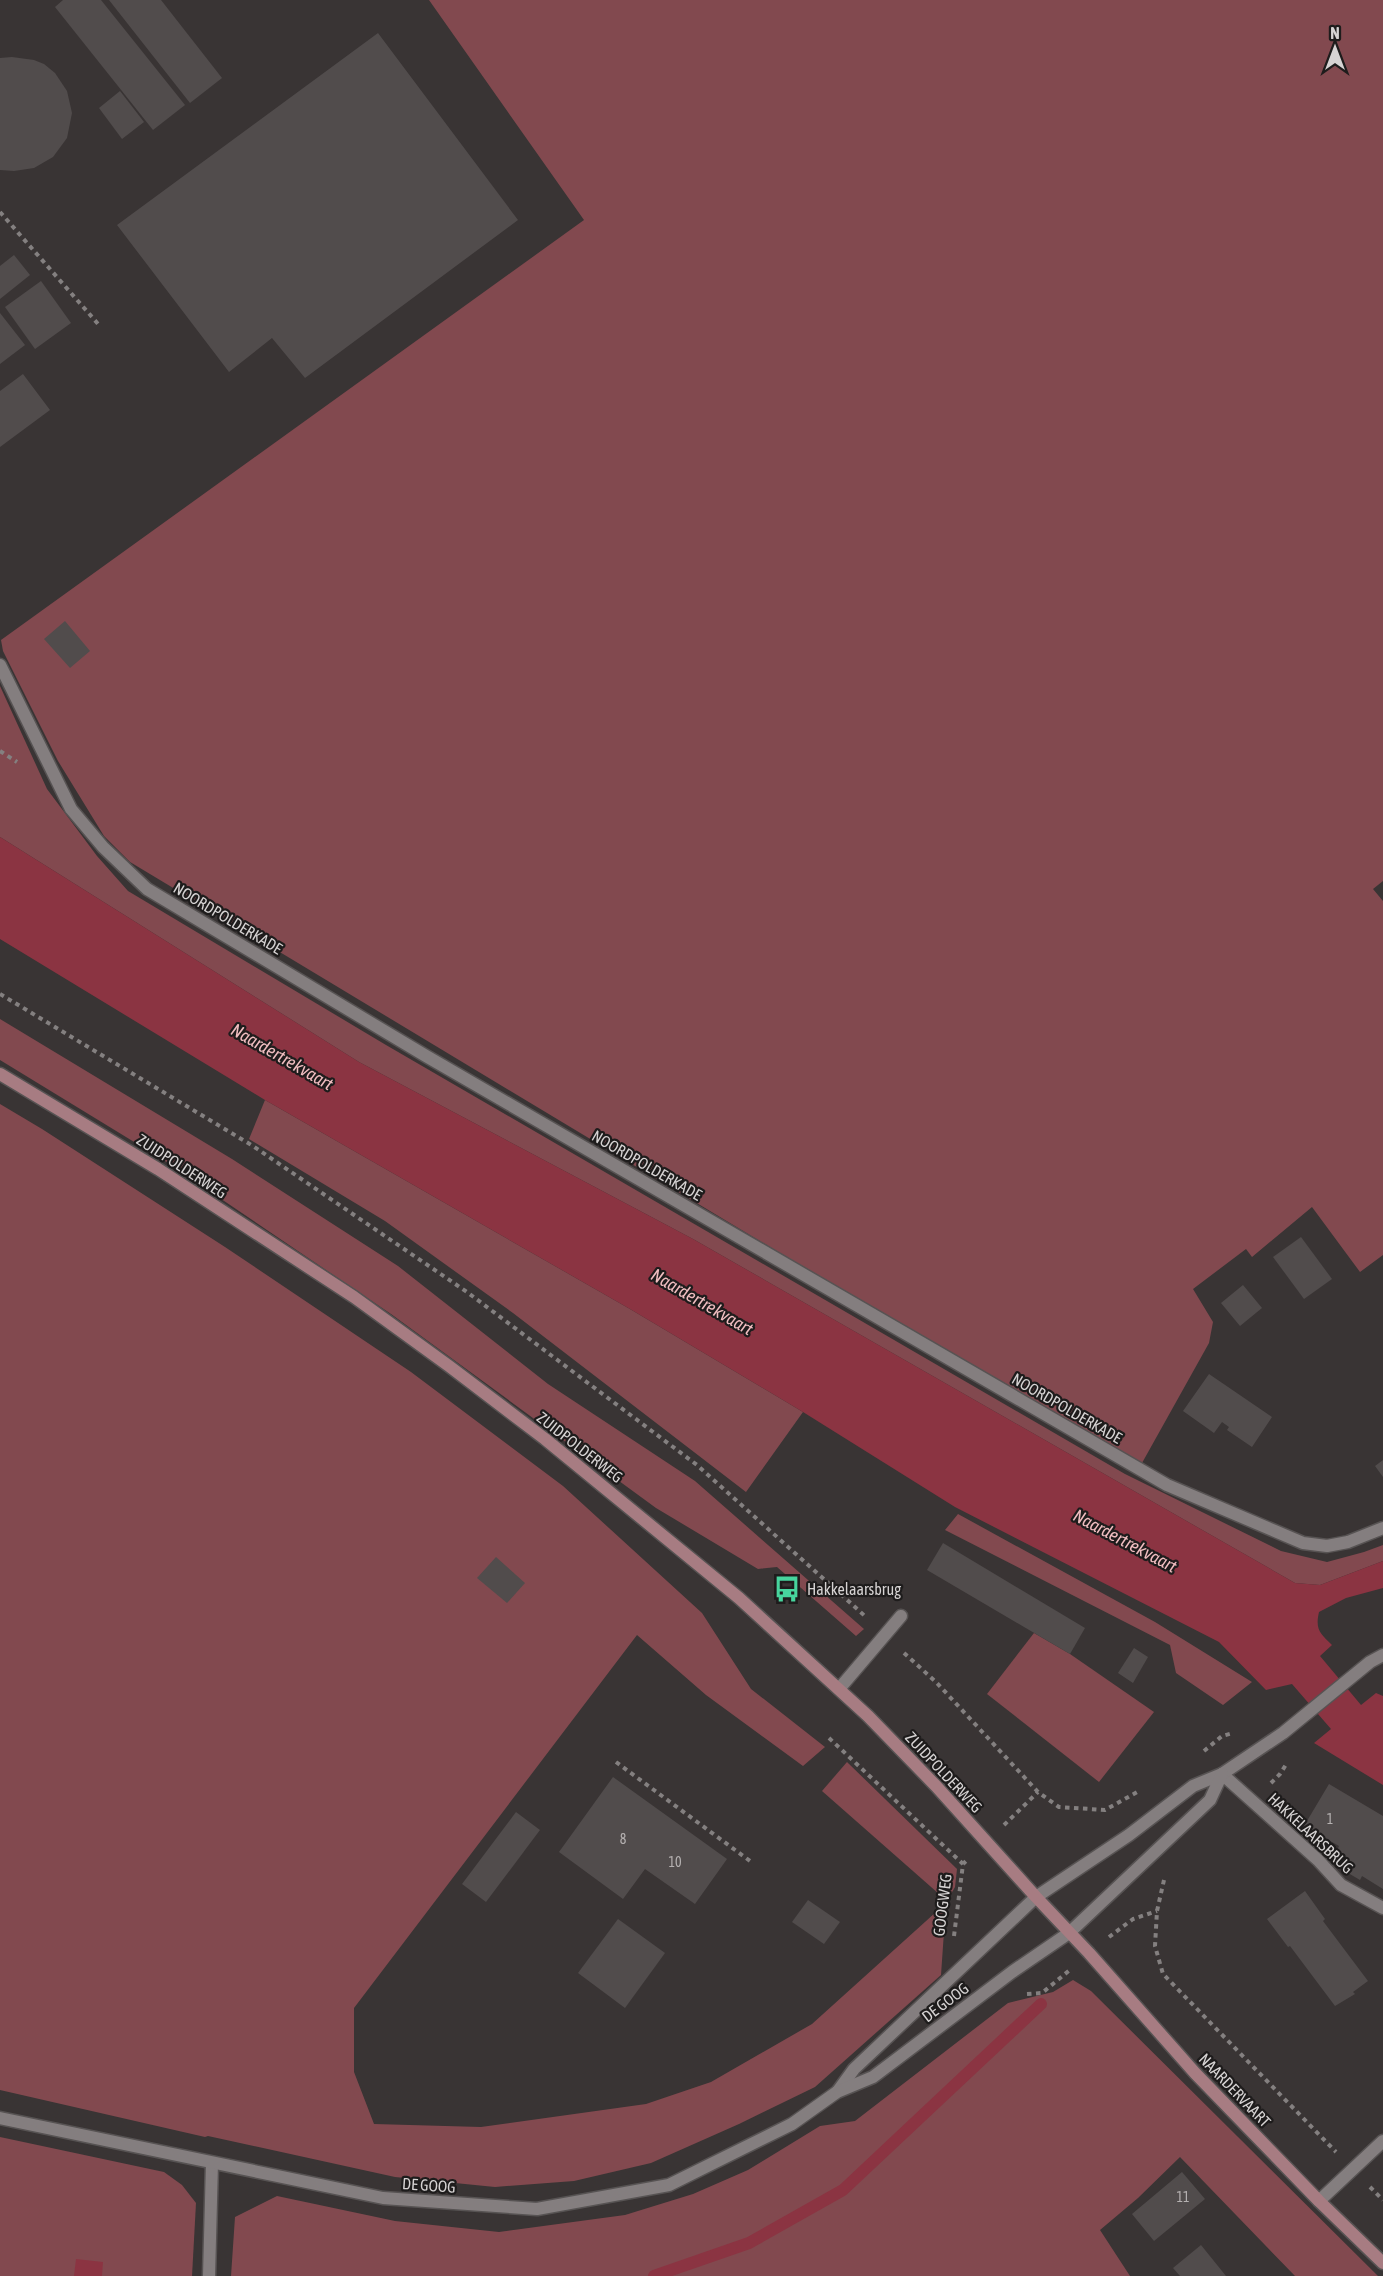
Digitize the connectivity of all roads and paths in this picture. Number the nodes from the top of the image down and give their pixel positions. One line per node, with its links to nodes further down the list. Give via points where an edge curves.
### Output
1 (0, 212): 2 (path)
2 (99, 325)
3 (0, 665): 8 (street, NOORDPOLDERKADE, via 71,809 103,848 147,889 436,1062 1167,1485 1303,1543 1327,1546)
4 (0, 751): 5 (path)
5 (14, 758)
6 (0, 994): 10 (path, via 253,1146 467,1292 697,1465)
7 (0, 1074): 12 (main road, ZUIDPOLDERWEG, via 158,1169 354,1298 449,1366 640,1516 739,1598)
8 (1383, 1528)
9 (901, 1616): 10 (street)
10 (885, 1635): 12 (street); 16 (path, via 936,1682)
11 (1383, 1655): 15 (street, via 1283,1733)
12 (839, 1689): 18 (main road, ZUIDPOLDERWEG)
13 (830, 1738): 20 (path)
14 (616, 1762): 19 (path)
15 (1222, 1774): 22 (street, via 1193,1786 1129,1835); 23 (street, HAKKELAARSBRUG, via 1341,1885); 24 (street, via 1210,1800)
16 (1038, 1792): 17 (path, via 1059,1807); 18 (path, GOOGWEG)
17 (1105, 1810)
18 (987, 1841): 20 (path, GOOGWEG); 22 (main road, ZUIDPOLDERWEG)
19 (750, 1861)
20 (963, 1864): 25 (path, GOOGWEG)
21 (1164, 1877): 30 (path, NAARDERVAART, via 1155,1946 1163,1974)
22 (1036, 1897): 24 (main road, ZUIDPOLDERWEG); 25 (street, DE GOOG)
23 (1383, 1908)
24 (1069, 1933): 26 (street, DE GOOG, via 1012,1971 873,2077); 32 (main road, NAARDERVAART)
25 (949, 1981): 26 (street, DE GOOG, via 854,2069)
26 (837, 2092): 29 (street, DE GOOG, via 792,2124 669,2185 537,2209 383,2198)
27 (0, 2118): 29 (street, DE GOOG)
28 (1383, 2141): 30 (street)
29 (212, 2163): 34 (street)
30 (1352, 2168): 31 (path, NAARDERVAART); 32 (street)
31 (1383, 2200)
32 (1318, 2201): 33 (main road, NAARDERVAART)
33 (1383, 2263)
34 (209, 2276)

